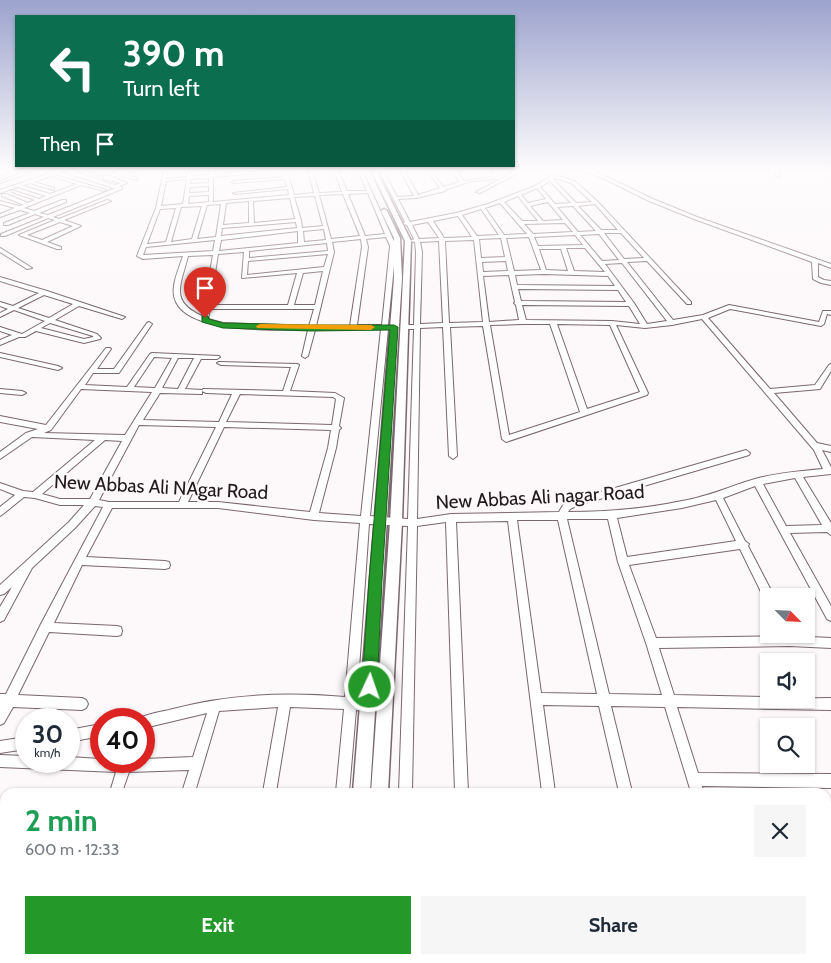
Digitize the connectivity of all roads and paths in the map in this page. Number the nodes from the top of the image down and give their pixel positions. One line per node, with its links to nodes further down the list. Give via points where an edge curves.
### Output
1 (27, 215): 32 (street)
2 (40, 215): 25 (street)
3 (52, 215): 25 (street)
4 (73, 215): 26 (street)
5 (155, 215): 57 (street)
6 (179, 215): 55 (street)
7 (204, 215): 51 (street)
8 (222, 215): 36 (street)
9 (252, 215): 33 (street)
10 (297, 215): 27 (street)
11 (323, 215): 37 (street)
12 (355, 215): 48 (street)
13 (383, 215): 44 (street)
14 (386, 215): 111 (street, via 397,238)
15 (396, 215): 34 (street)
16 (401, 215): 34 (street)
17 (460, 215): 28 (street); 49 (street)
18 (488, 215): 46 (street)
19 (514, 215): 31 (street)
20 (535, 215): 30 (street)
21 (561, 215): 29 (street)
22 (584, 215): 41 (street)
23 (608, 215): 40 (street)
24 (690, 215): 72 (street)
25 (49, 216): 26 (street); 35 (street)
26 (60, 220): 38 (street); 53 (street, via 78,226)
27 (299, 220): 33 (street); 39 (street)
28 (430, 221): 34 (street); 50 (street)
29 (566, 221): 30 (street); 42 (street)
30 (542, 222): 31 (street)
31 (521, 223): 45 (street)
32 (6, 224)
33 (252, 224): 36 (street)
34 (404, 224): 52 (street)
35 (23, 227): 38 (street); 43 (street)
36 (221, 227): 47 (street)
37 (326, 227): 39 (street); 54 (street)
38 (34, 229): 53 (street, via 22,235)
39 (301, 229): 47 (street); 56 (street)
40 (624, 231): 41 (street); 68 (street)
41 (600, 232): 42 (street); 71 (street)
42 (577, 233): 45 (street); 58 (street)
43 (3, 235)
44 (389, 235): 48 (street); 111 (street, via 393,246)
45 (530, 235): 46 (street); 61 (street)
46 (503, 236): 49 (street); 67 (street)
47 (218, 237): 51 (street); 65 (street)
48 (364, 238): 54 (street); 114 (street)
49 (476, 238): 50 (street); 70 (street)
50 (442, 239): 52 (street); 109 (street)
51 (194, 241): 55 (street)
52 (413, 241): 111 (street); 112 (street, via 419,252)
53 (42, 242): 60 (street)
54 (330, 242): 56 (street); 64 (street)
55 (168, 244): 57 (street)
56 (301, 244): 62 (street)
57 (144, 246): 66 (street, via 142,257)
58 (586, 246): 59 (street); 73 (street)
59 (563, 247): 61 (street); 79 (street)
60 (59, 248)
61 (535, 248): 78 (street)
62 (247, 249): 65 (street); 69 (street)
63 (0, 250): 75 (street)
64 (331, 252): 69 (street); 76 (street)
65 (215, 253): 66 (street); 93 (street)
66 (186, 255): 102 (street, via 176,291 177,301 186,311)
67 (508, 259): 70 (street); 81 (street)
68 (648, 259): 71 (street); 90 (street)
69 (246, 260): 77 (street, via 244,277)
70 (479, 260): 80 (street)
71 (623, 261): 73 (street); 107 (street)
72 (815, 261): 74 (street); 84 (street, via 815,278)
73 (600, 263): 82 (street)
74 (831, 266)
75 (28, 268)
76 (325, 269): 77 (street); 94 (street)
77 (300, 272): 95 (street)
78 (544, 272): 79 (street); 81 (street)
79 (572, 273): 82 (street)
80 (480, 274): 81 (street); 103 (street)
81 (510, 274): 85 (street)
82 (608, 274): 86 (street)
83 (0, 279): 87 (street)
84 (831, 283)
85 (514, 287): 86 (street); 89 (street)
86 (619, 288): 92 (street)
87 (45, 292): 88 (street); 96 (street)
88 (79, 303): 99 (street); 101 (street)
89 (517, 303): 92 (street); 104 (street)
90 (689, 303)
91 (0, 304): 96 (street)
92 (632, 304): 110 (street)
93 (208, 307): 95 (street); 102 (street)
94 (316, 307): 95 (street); 113 (street)
95 (290, 308)
96 (15, 309): 98 (street); 101 (street)
97 (831, 313): 100 (street, via 825,312 821,324 729,307)
98 (0, 315)
99 (122, 317)
100 (704, 317): 107 (street); 133 (street)
101 (50, 320): 116 (street); 116 (street, via 98,338 84,341)
102 (205, 320): 113 (street, via 223,325)
103 (486, 322): 104 (street); 109 (street); 137 (street, via 506,439)
104 (523, 322): 105 (street)
105 (554, 322): 106 (street); 137 (street)
106 (612, 323): 110 (street); 137 (street, via 644,392)
107 (672, 323): 110 (street)
108 (148, 324): 126 (street, via 116,371)
109 (448, 326): 112 (street); 150 (street)
110 (645, 326)
111 (395, 327): 112 (street); 114 (street); 167 (street); 168 (street); 169 (street)
112 (417, 327): 170 (street)
113 (311, 328): 114 (street); 123 (street)
114 (353, 328)
115 (0, 329): 117 (street)
116 (35, 329): 117 (street, via 25,335)
117 (17, 335): 118 (street)
118 (0, 343)
119 (108, 349): 126 (street)
120 (0, 355): 125 (street)
121 (176, 356): 122 (street); 129 (street, via 152,355); 131 (street)
122 (199, 356): 132 (street); 136 (street, via 295,365)
123 (305, 356)
124 (831, 366): 127 (street)
125 (58, 368)
126 (91, 370): 128 (street)
127 (828, 373): 133 (street, via 816,387)
128 (81, 387): 129 (street); 141 (street)
129 (128, 390): 131 (street)
130 (0, 391): 135 (street)
131 (157, 391): 132 (street); 139 (street)
132 (180, 391): 134 (street)
133 (770, 391): 146 (street)
134 (237, 392): 136 (street); 140 (street)
135 (22, 393)
136 (286, 393): 142 (street, via 338,396)
137 (584, 413)
138 (0, 419): 141 (street)
139 (136, 422): 140 (street); 145 (street)
140 (222, 424): 142 (street); 159 (street)
141 (48, 428): 143 (street)
142 (337, 428): 163 (street)
143 (29, 435): 144 (street); 149 (street)
144 (102, 438): 145 (street); 156 (street)
145 (127, 438): 158 (street)
146 (817, 447): 147 (street); 151 (street)
147 (831, 449)
148 (746, 453): 164 (street, via 573,503 566,507)
149 (0, 456)
150 (453, 456)
151 (829, 470): 152 (street, New Abbas Ali nagar Road)
152 (797, 474): 153 (street, New Abbas Ali nagar Road); 172 (street)
153 (757, 482): 157 (street, New Abbas Ali nagar Road); 171 (street)
154 (0, 486): 155 (street, New Abbas Ali NAgar Road)
155 (22, 494): 156 (street, New Abbas Ali NAgar Road); 161 (street)
156 (35, 495): 158 (street, New Abbas Ali NAgar Road, via 60,502)
157 (718, 496): 162 (street, New Abbas Ali nagar Road, via 682,505); 173 (street)
158 (93, 502): 160 (street, New Abbas Ali NAgar Road); 174 (street)
159 (182, 504): 160 (street, New Abbas Ali NAgar Road); 163 (street, New Abbas Ali NAgar Road)
160 (109, 505): 175 (street)
161 (0, 512)
162 (612, 515): 164 (street, New Abbas Ali nagar Road); 176 (street)
163 (314, 516): 167 (street, New Abbas Ali NAgar Road)
164 (562, 516): 166 (street, New Abbas Ali nagar Road); 192 (street)
165 (451, 518): 166 (street, New Abbas Ali nagar Road); 170 (street, New Abbas Ali nagar Road); 218 (street)
166 (512, 518): 190 (street)
167 (365, 520): 168 (street, New Abbas Ali NAgar Road); 194 (street)
168 (381, 521): 169 (street, New Abbas Ali nagar Road); 198 (street)
169 (396, 522): 170 (street, New Abbas Ali nagar Road); 216 (street)
170 (412, 523): 217 (street)
171 (783, 530): 172 (street); 181 (street)
172 (830, 530)
173 (744, 544): 176 (street); 179 (street)
174 (34, 558): 178 (street); 183 (street)
175 (79, 560): 177 (street); 184 (street)
176 (623, 562): 188 (street)
177 (165, 565)
178 (5, 580): 180 (street)
179 (765, 588)
180 (0, 591)
181 (826, 599): 182 (street)
182 (831, 616)
183 (0, 617)
184 (45, 627): 185 (street); 191 (street)
185 (117, 631)
186 (760, 638): 188 (street)
187 (815, 641): 189 (street)
188 (652, 642): 195 (street)
189 (831, 643)
190 (536, 699): 192 (street); 219 (street)
191 (5, 700): 196 (street); 200 (street)
192 (604, 700): 195 (street); 220 (street)
193 (285, 701): 194 (street); 199 (street); 213 (street)
194 (351, 702): 198 (street); 214 (street)
195 (669, 702): 197 (street); 210 (street)
196 (82, 704)
197 (831, 704)
198 (369, 705): 215 (street)
199 (215, 706): 201 (street); 207 (street)
200 (0, 719)
201 (155, 720)
202 (15, 745): 203 (street)
203 (0, 747)
204 (0, 761): 205 (street)
205 (90, 762)
206 (155, 763): 207 (street)
207 (197, 763): 212 (street)
208 (123, 773): 211 (street)
209 (831, 780): 210 (street)
210 (695, 786)
211 (117, 788)
212 (190, 788)
213 (271, 788)
214 (343, 788)
215 (361, 788)
216 (380, 788)
217 (406, 788)
218 (462, 788)
219 (547, 788)
220 (624, 788)

